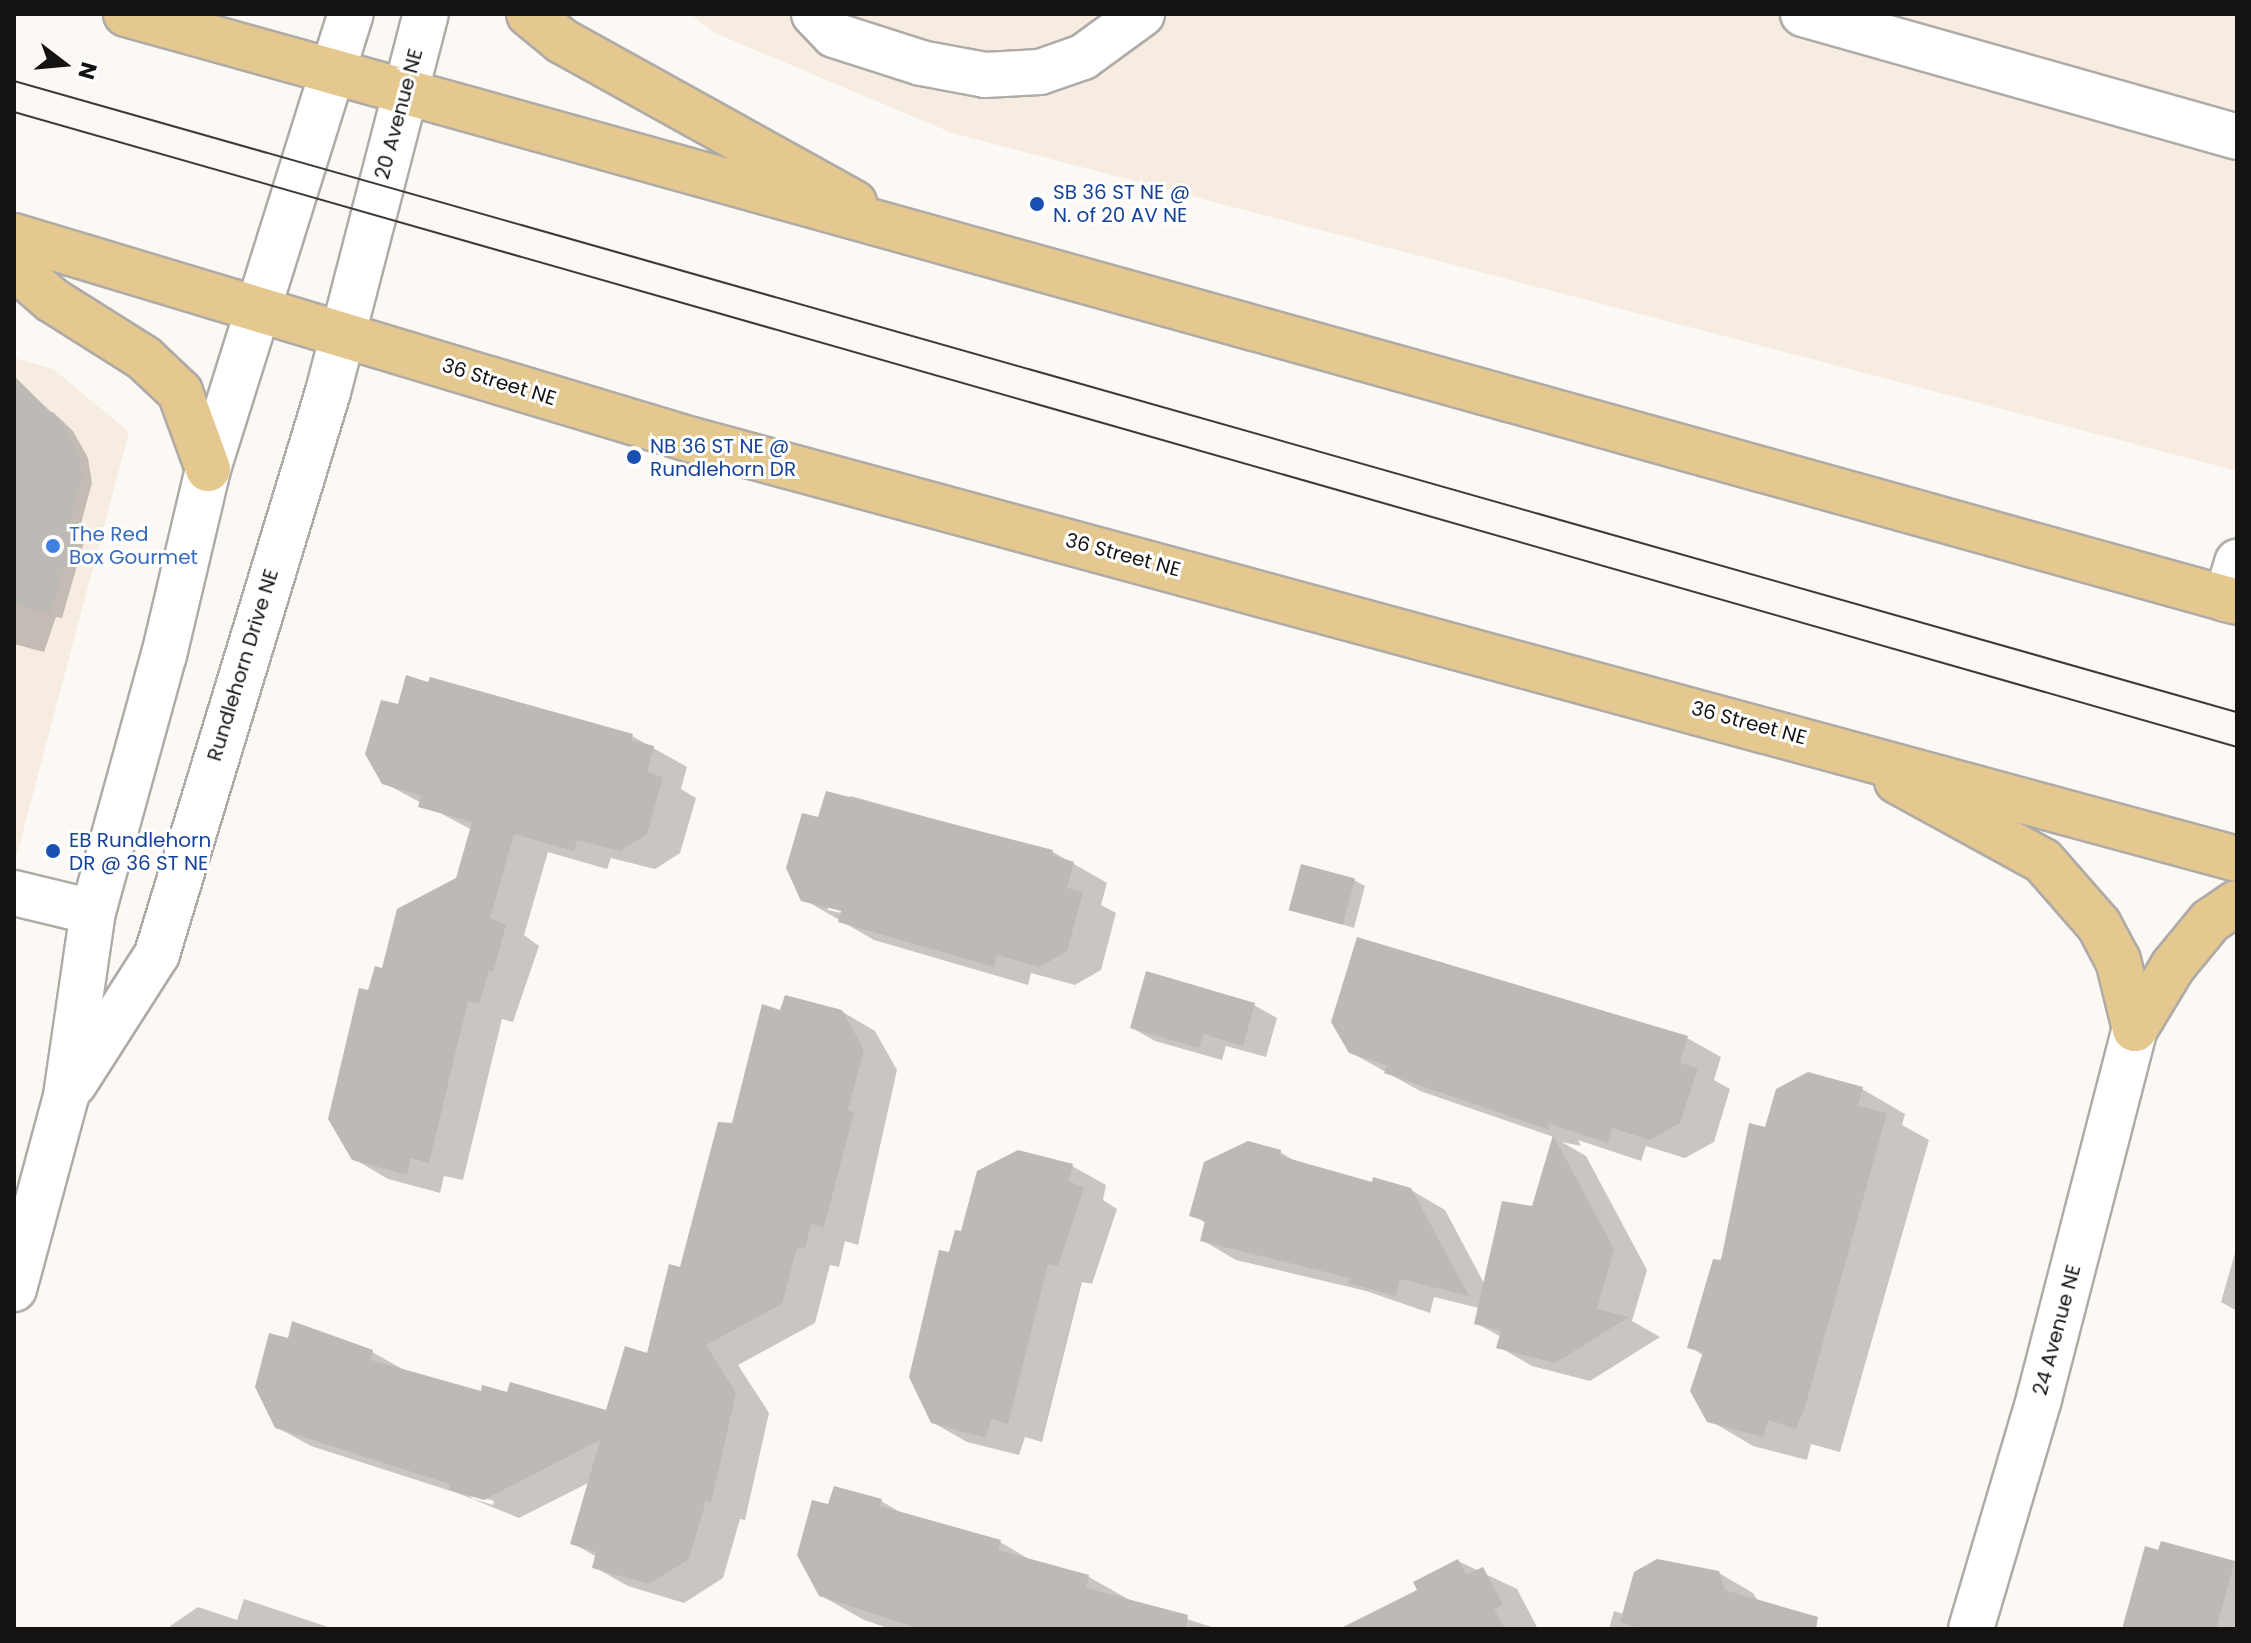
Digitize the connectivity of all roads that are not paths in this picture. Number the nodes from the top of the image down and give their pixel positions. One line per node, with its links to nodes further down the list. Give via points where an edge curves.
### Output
1 (351, 14): 8 (street)
2 (426, 14): 9 (street, 20 Avenue NE)
3 (529, 14): 13 (main road, via 562,41)
4 (814, 14): 5 (street, via 834,35 921,63 985,75 1040,72 1083,57)
5 (1142, 14)
6 (1803, 14): 10 (street)
7 (143, 16): 8 (main road)
8 (335, 73): 9 (main road); 15 (street, Rundlehorn Drive NE)
9 (404, 92): 11 (street, 20 Avenue NE); 13 (main road)
10 (2237, 137)
11 (373, 214): 16 (street, Rundlehorn Drive NE)
12 (14, 236): 15 (main road, 36 Street NE)
13 (912, 236): 18 (main road)
14 (14, 267): 17 (main road, via 52,300 144,358 180,392)
15 (257, 309): 16 (main road, 36 Street NE); 17 (street, Rundlehorn Drive NE)
16 (343, 335): 19 (main road, 36 Street NE, via 692,440); 25 (street, Rundlehorn Drive NE, via 157,954)
17 (208, 469): 23 (street, Rundlehorn Drive NE)
18 (2233, 587)
19 (1828, 744): 20 (main road, 36 Street NE); 24 (main road, via 2043,861 2099,925 2118,960)
20 (2237, 859)
21 (14, 893): 23 (street)
22 (2237, 903): 24 (main road, via 2210,921 2173,966)
23 (93, 912): 25 (street, Rundlehorn Drive NE)
24 (2135, 1029): 27 (street, 24 Avenue NE, via 2039,1399)
25 (66, 1096): 26 (street, Rundlehorn Drive NE)
26 (14, 1289)
27 (1971, 1629)

